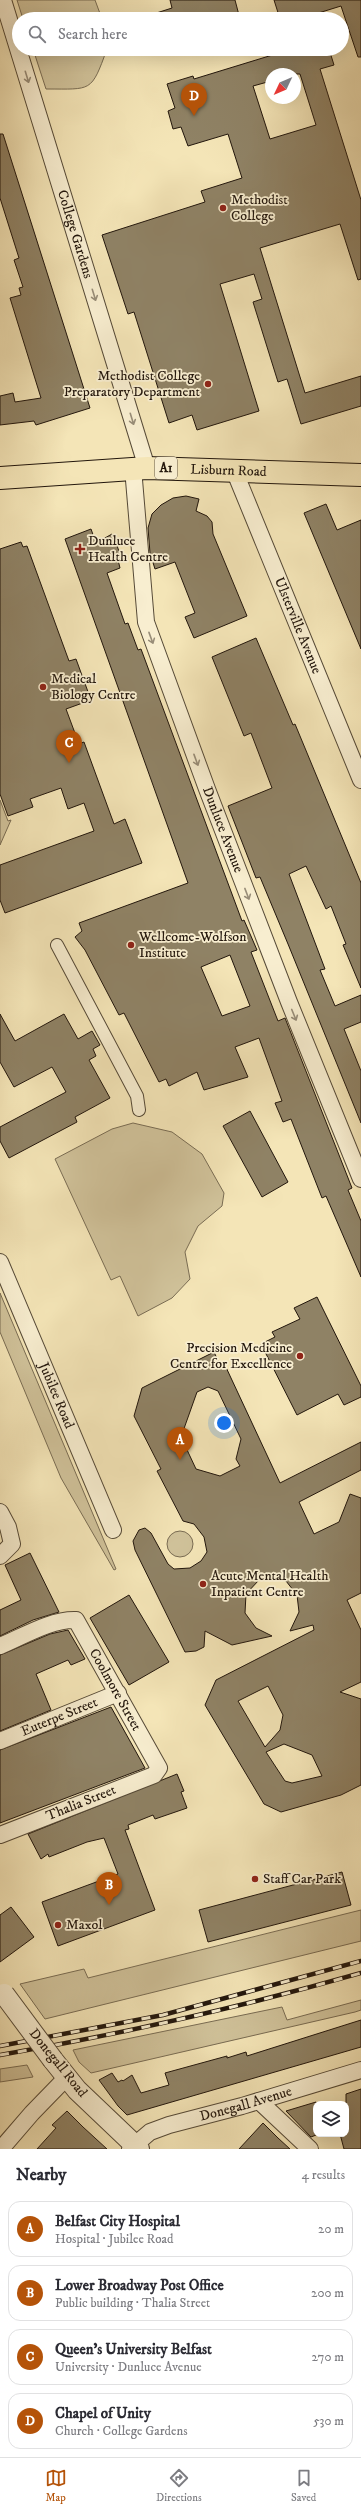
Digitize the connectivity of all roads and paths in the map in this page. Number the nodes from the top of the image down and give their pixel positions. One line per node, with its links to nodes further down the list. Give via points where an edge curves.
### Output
1 (3, 0): 2 (street, College Gardens, one-way to 2)
2 (12, 31)
3 (19, 56): 4 (street, College Gardens, one-way to 4)
4 (140, 468): 5 (main road, Lisburn Road / A1); 7 (main road, Lisburn Road / A1); 11 (street, Dunluce Avenue, one-way to 11, via 143,600 146,622 289,1002)
5 (234, 470): 6 (main road, Lisburn Road / A1); 8 (street, Ulsterville Avenue)
6 (361, 475)
7 (0, 478)
8 (361, 780)
9 (57, 945): 10 (street, via 137,1096)
10 (139, 1110)
11 (361, 1179)
12 (0, 1262): 14 (street, Jubilee Road)
13 (0, 1512): 15 (street, via 8,1527 12,1544)
14 (114, 1530)
15 (0, 1556)
16 (0, 1646): 17 (street, Coolmore Street, via 67,1619 76,1620)
17 (118, 1693): 18 (street, Euterpe Street); 19 (street, Coolmore Street)
18 (0, 1741)
19 (159, 1768): 20 (street, Thalia Street, via 154,1775)
20 (0, 1835)
21 (2, 1991): 23 (street, Donegall Road, bridge)
22 (361, 2070): 24 (street, Donegall Avenue)
23 (66, 2078): 25 (street, Donegall Road); 26 (street)
24 (259, 2101): 25 (street, Donegall Avenue, via 150,2132); 27 (street)
25 (135, 2147)
26 (1, 2149)
27 (310, 2149)

